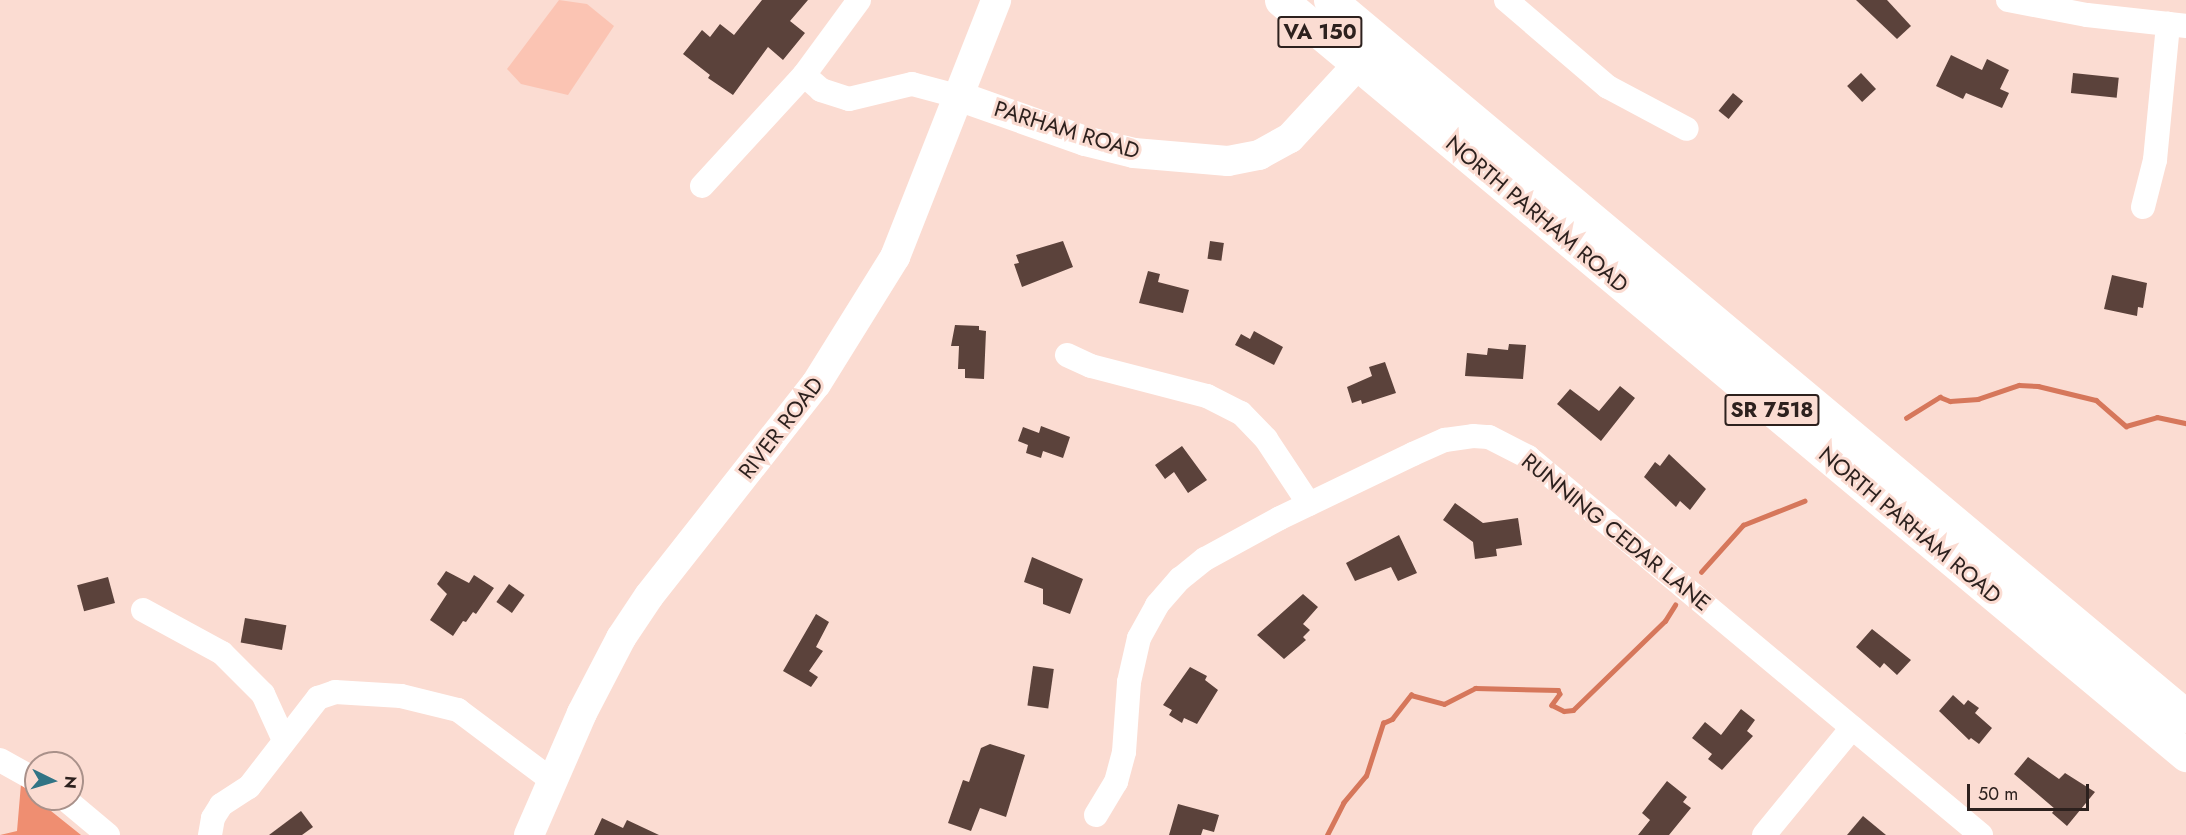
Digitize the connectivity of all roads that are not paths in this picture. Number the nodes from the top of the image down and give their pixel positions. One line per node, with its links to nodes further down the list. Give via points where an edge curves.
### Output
1 (859, 0): 9 (street)
2 (996, 0): 10 (main road, RIVER ROAD)
3 (1281, 0): 8 (highway, VA 150)
4 (1330, 0): 8 (highway, VA 150)
5 (1506, 0): 11 (street, via 1608,87)
6 (2008, 0): 7 (street, via 2087,15)
7 (2177, 25): 13 (street, via 2155,160)
8 (1369, 53): 10 (main road, PARHAM ROAD, via 1290,138 1259,155 1228,161 1134,153 1086,141); 17 (highway, NORTH PARHAM ROAD / SR 7518); 20 (highway, NORTH PARHAM ROAD / SR 7518)
9 (804, 75): 10 (street, via 821,90 849,99 912,84); 12 (street)
10 (961, 96): 23 (main road, RIVER ROAD, via 895,257 844,343 621,638)
11 (1687, 129)
12 (702, 186)
13 (2143, 207)
14 (1067, 355): 15 (street, via 1091,366 1207,396 1241,413 1266,439)
15 (1309, 504): 18 (street, RUNNING CEDAR LANE, via 1445,440 1473,436 1508,445 1555,478); 25 (street, RUNNING CEDAR LANE, via 1205,559 1156,605 1133,657 1124,752 1116,782)
16 (143, 610): 19 (street, via 222,653 263,694)
17 (2186, 716)
18 (1852, 728): 29 (street); 30 (street, RUNNING CEDAR LANE)
19 (284, 740): 23 (street, via 318,698 335,692 401,696 458,710); 27 (street, via 249,787 221,806 213,818)
20 (2186, 755)
21 (0, 760): 22 (street)
22 (24, 773)
23 (553, 780): 28 (main road, RIVER ROAD)
24 (80, 811): 26 (street)
25 (1096, 816)
26 (108, 835)
27 (210, 835)
28 (529, 835)
29 (1764, 835)
30 (1981, 835)

